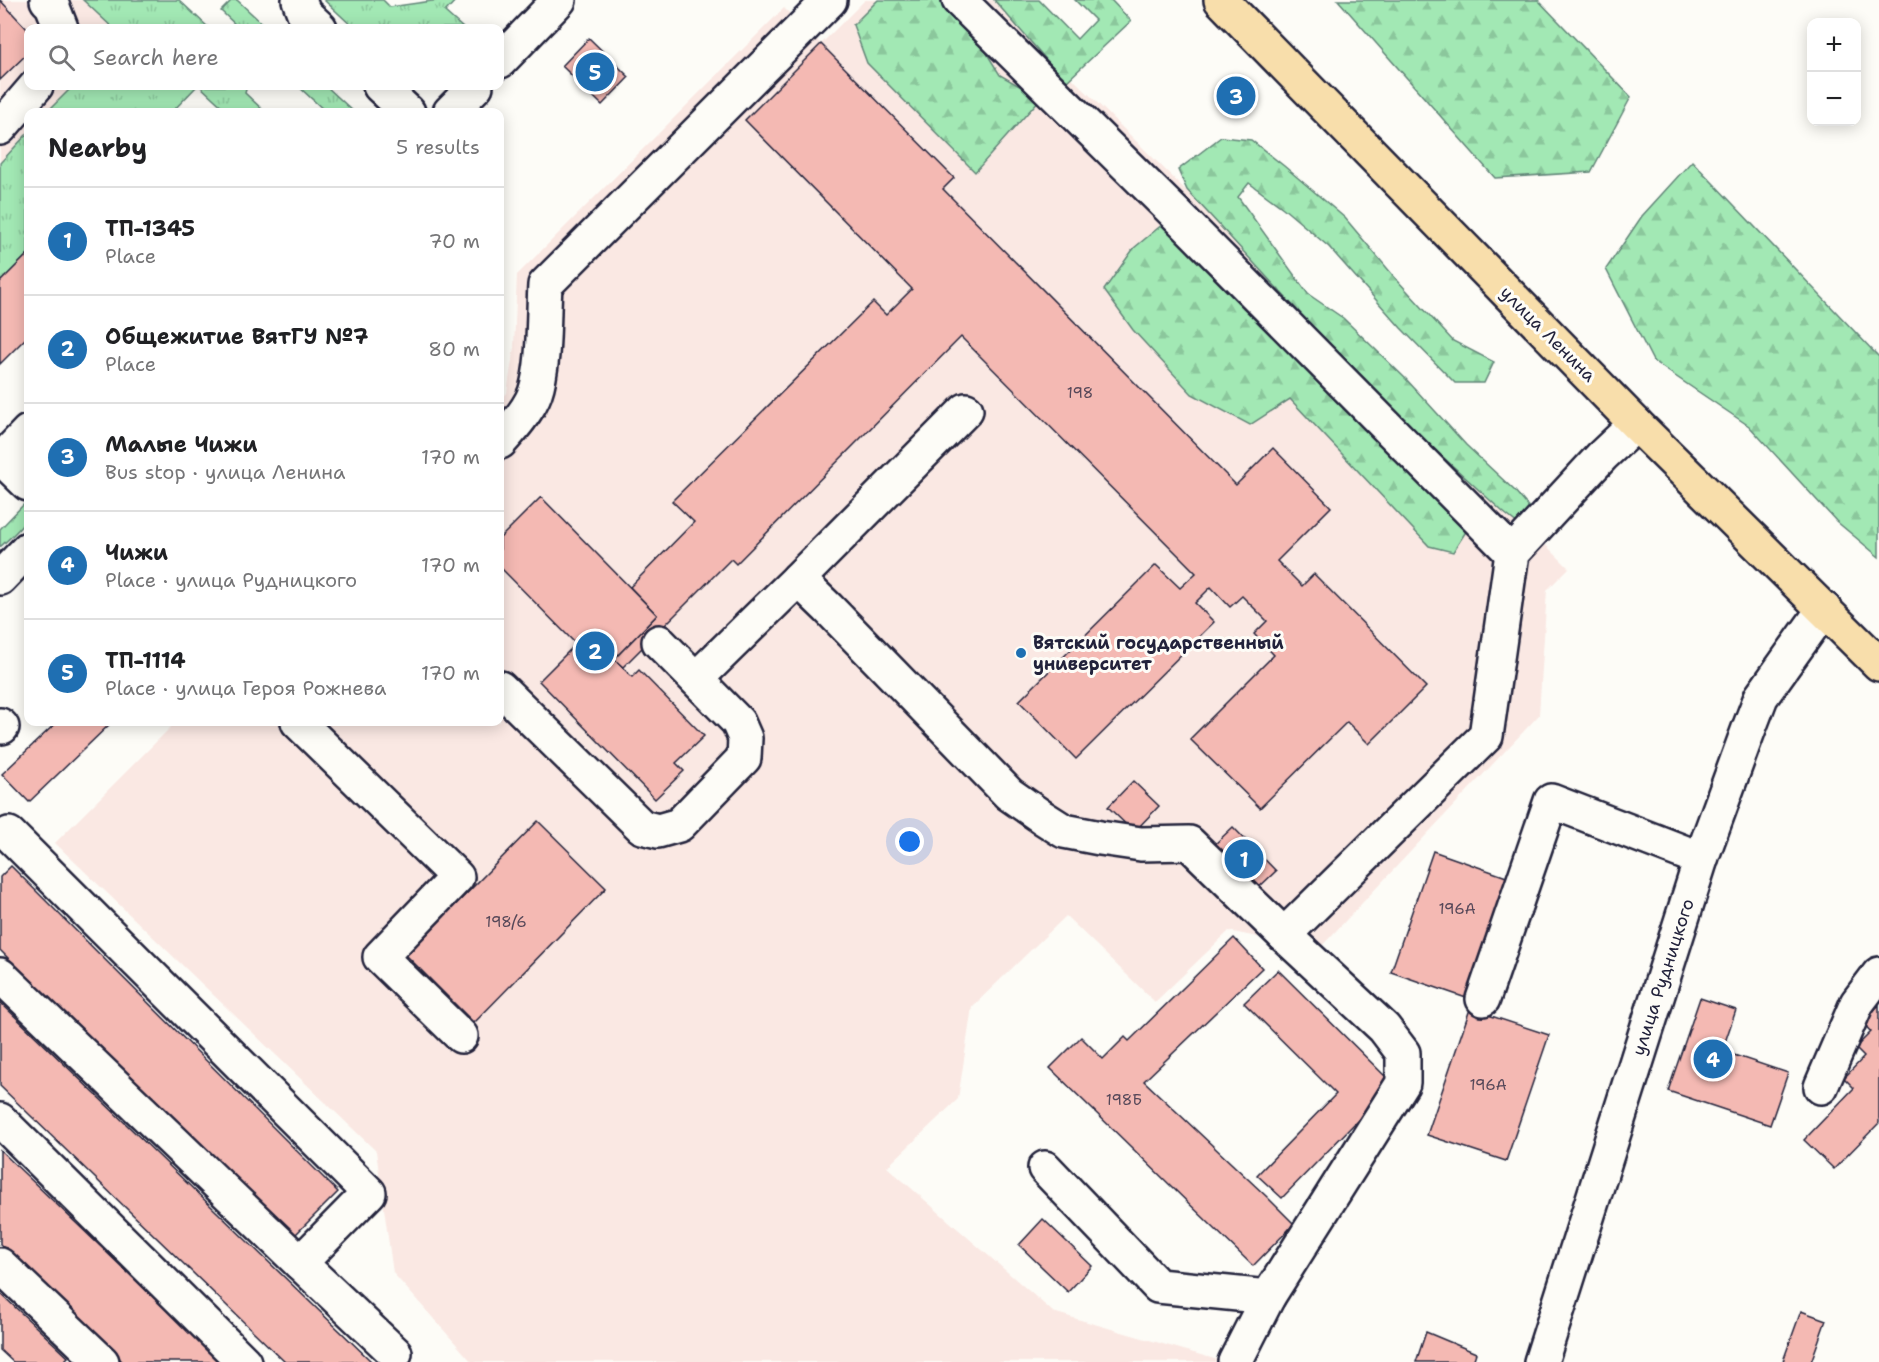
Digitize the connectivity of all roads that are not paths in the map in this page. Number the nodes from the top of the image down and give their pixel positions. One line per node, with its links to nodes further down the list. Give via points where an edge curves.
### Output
1 (46, 0): 7 (street)
2 (299, 0): 8 (street, via 304,13)
3 (559, 0): 9 (street)
4 (830, 0): 19 (street, via 545,285 535,394)
5 (959, 0): 22 (street)
6 (1221, 0): 17 (main road, улица Ленина)
7 (59, 24)
8 (316, 24)
9 (504, 58)
10 (33, 90): 15 (street)
11 (384, 90): 13 (street)
12 (472, 90): 14 (street)
13 (404, 108)
14 (454, 108)
15 (0, 128)
16 (966, 410): 24 (street)
17 (1636, 424): 22 (street); 25 (main road, улица Ленина)
18 (24, 436): 20 (street, via 2,459)
19 (504, 438)
20 (24, 480)
21 (24, 553): 23 (street)
22 (1512, 553): 33 (street, via 1486,736)
23 (0, 578)
24 (798, 579): 28 (street); 33 (street, via 1009,794 1064,831 1141,844 1189,843)
25 (1824, 609): 27 (main road, улица Ленина); 32 (street, улица Рудницкого, via 1761,697)
26 (659, 642): 28 (street)
27 (1879, 664)
28 (696, 679): 29 (street, via 738,722 745,738 744,759 679,825 658,831 642,827)
29 (504, 691)
30 (302, 726): 37 (street, via 457,877 380,957)
31 (9, 834): 41 (street, via 369,1193)
32 (1701, 859): 36 (street, via 1551,801); 48 (street, улица Рудницкого)
33 (1284, 935): 43 (street, via 1384,1028 1403,1053 1403,1083)
34 (1879, 974): 38 (street, via 1857,1003)
35 (0, 975): 41 (street)
36 (1483, 999)
37 (461, 1036)
38 (1821, 1087)
39 (0, 1120): 46 (street)
40 (1045, 1168): 43 (street, via 1158,1286)
41 (300, 1263): 44 (street)
42 (0, 1265): 45 (street)
43 (1268, 1297): 47 (street)
44 (395, 1353)
45 (102, 1362)
46 (244, 1362)
47 (1235, 1362)
48 (1541, 1362)

